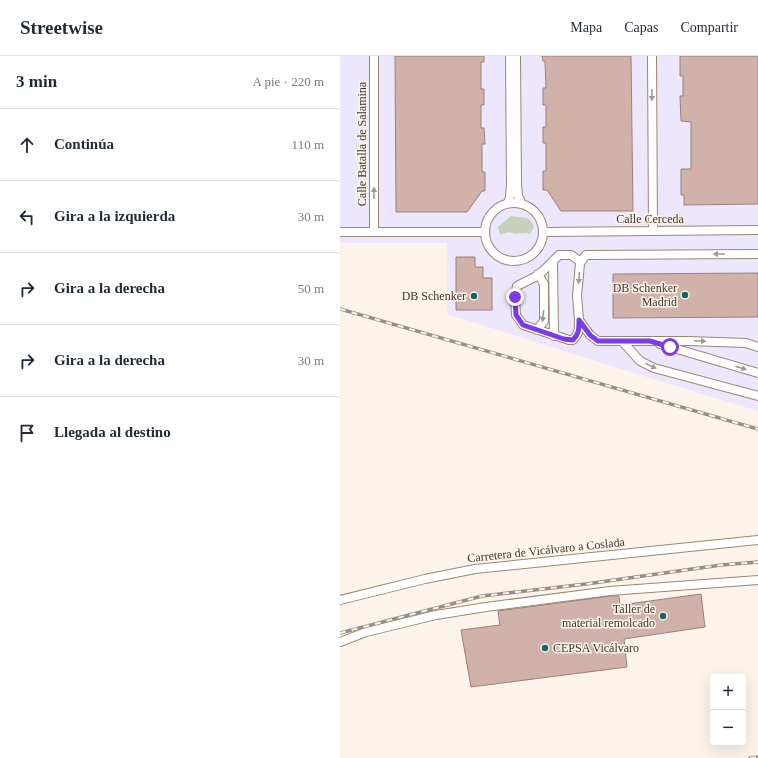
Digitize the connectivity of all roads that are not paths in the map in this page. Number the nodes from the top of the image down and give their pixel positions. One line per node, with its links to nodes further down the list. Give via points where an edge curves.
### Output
1 (374, 56): 10 (street, Calle Batalla de Salamina, one-way to 1)
2 (510, 56): 5 (street, via 511,184)
3 (516, 56): 6 (street, via 517,184)
4 (652, 56): 7 (street, one-way to 7)
5 (508, 203): 6 (street); 11 (street, via 492,214)
6 (522, 204): 12 (street, via 537,214)
7 (653, 230): 8 (street, Calle Cerceda); 12 (street, Calle Cerceda)
8 (758, 230)
9 (340, 232): 10 (street)
10 (374, 232): 11 (street)
11 (485, 232): 12 (street, via 491,249 500,257 511,260 523,259 534,253 541,243)
12 (543, 232)
13 (758, 254): 15 (street, one-way to 15, via 595,254 586,255)
14 (553, 261): 15 (street, via 564,254 571,255); 16 (street); 19 (street)
15 (581, 262): 17 (street, one-way to 17, via 577,295)
16 (538, 274): 18 (street, one-way to 18, via 544,284 544,321); 18 (street, via 517,286 515,305 516,315 523,325)
17 (579, 320): 19 (street, via 579,332 573,340); 20 (street, via 598,341)
18 (537, 330): 19 (street)
19 (554, 336)
20 (622, 341): 21 (street); 24 (street, one-way to 24, via 640,361 654,368)
21 (650, 341): 22 (street, one-way to 22, via 688,340); 23 (street, one-way to 23)
22 (758, 347)
23 (758, 373)
24 (758, 396)
25 (758, 540): 27 (street, Carretera de Vicálvaro a Coslada, via 475,569)
26 (758, 580): 28 (street, via 610,591 486,607 380,628)
27 (340, 600)
28 (340, 642)

